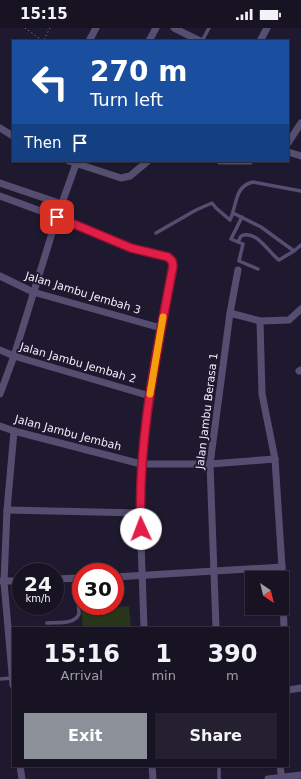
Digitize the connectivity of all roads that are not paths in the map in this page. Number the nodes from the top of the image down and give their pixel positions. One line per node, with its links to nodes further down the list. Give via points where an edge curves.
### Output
1 (96, 28): 6 (street)
2 (156, 28): 7 (street)
3 (174, 28): 8 (street)
4 (209, 28): 9 (lane)
5 (267, 28): 10 (street)
6 (90, 40)
7 (150, 40)
8 (199, 40)
9 (202, 40)
10 (261, 40)
11 (301, 123): 14 (street)
12 (0, 128): 13 (street)
13 (12, 135)
14 (289, 141)
15 (289, 152): 16 (street)
16 (301, 156)
17 (71, 162): 19 (street)
18 (147, 162): 19 (street, via 130,176 121,178)
19 (76, 164): 23 (street)
20 (0, 183): 23 (street)
21 (301, 191): 24 (lane, via 248,183 238,193)
22 (0, 196): 25 (street)
23 (62, 204): 25 (street)
24 (233, 214): 26 (lane); 27 (lane, via 230,220 212,202)
25 (57, 217): 34 (street); 38 (street, via 131,248 168,257 172,261)
26 (242, 217): 28 (lane, via 231,239); 30 (lane, via 261,227)
27 (156, 233)
28 (238, 242): 30 (lane, via 241,236 250,234 279,260); 31 (lane, via 243,244 239,261)
29 (301, 245): 30 (lane)
30 (294, 251)
31 (258, 269)
32 (238, 270): 36 (street, Jalan Jambu Berasa 1)
33 (0, 276): 34 (street, Jalan Jambu Jembah 3)
34 (33, 292): 38 (street, Jalan Jambu Jembah 3); 40 (street)
35 (301, 309): 37 (street, via 289,320)
36 (230, 314): 37 (street); 47 (street, Jalan Jambu Berasa 1)
37 (260, 320): 45 (street, via 262,394)
38 (161, 328): 42 (street)
39 (0, 350): 40 (street, Jalan Jambu Jembah 2)
40 (14, 356): 41 (street); 42 (street, Jalan Jambu Jembah 2)
41 (0, 394)
42 (150, 396): 46 (street)
43 (0, 426): 44 (street, Jalan Jambu Jembah)
44 (14, 431): 46 (street, Jalan Jambu Jembah); 48 (street)
45 (275, 459): 47 (street, Jalan Jambu Jembah); 50 (street)
46 (141, 464): 47 (street, Jalan Jambu Jembah); 49 (street)
47 (210, 464): 51 (street, Jalan Jambu Berasa 1)
48 (7, 510): 49 (street); 55 (street)
49 (140, 513): 52 (street)
50 (282, 567): 51 (street); 60 (street)
51 (214, 571): 52 (street); 59 (street, Jalan Jambu Berasa 1)
52 (143, 576): 53 (street); 58 (street)
53 (124, 577)
54 (12, 581): 55 (street)
55 (2, 582): 61 (street)
56 (78, 615): 57 (lane, via 73,621)
57 (47, 623)
58 (144, 627)
59 (216, 627)
60 (284, 627)
61 (12, 672)
62 (0, 679): 63 (lane)
63 (12, 681)
64 (301, 688): 65 (street)
65 (289, 690)
66 (20, 767): 72 (street)
67 (152, 767): 73 (street)
68 (219, 767): 74 (lane)
69 (280, 767): 71 (street)
70 (301, 775): 71 (street)
71 (281, 778): 75 (street)
72 (22, 779)
73 (153, 779)
74 (220, 779)
75 (268, 779)

